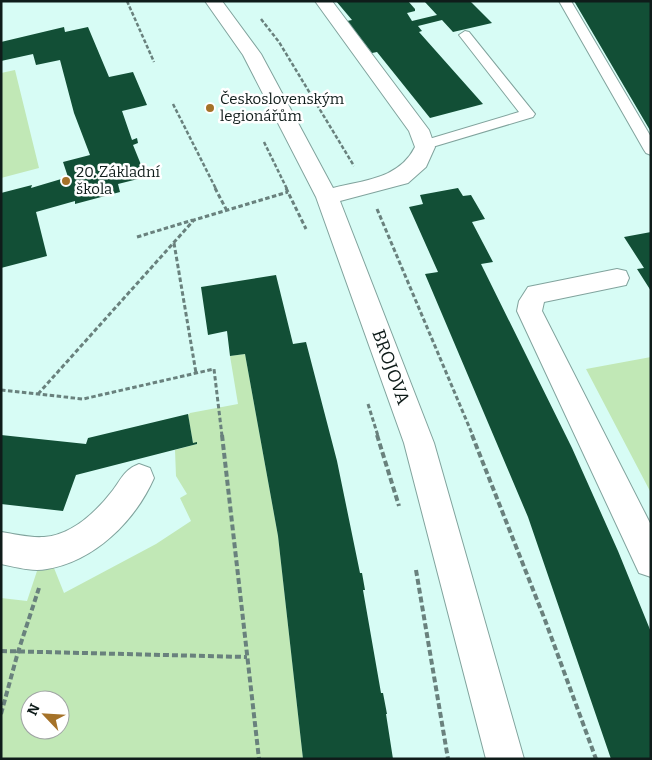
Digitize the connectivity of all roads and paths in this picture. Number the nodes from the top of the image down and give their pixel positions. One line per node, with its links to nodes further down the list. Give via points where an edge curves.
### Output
1 (127, 1): 7 (path)
2 (213, 1): 14 (street, BROJOVA, via 252,54)
3 (323, 1): 10 (street, via 419,130)
4 (565, 1): 11 (lane)
5 (258, 15): 12 (path, via 279,42)
6 (465, 35): 10 (lane, via 528,114)
7 (154, 62)
8 (173, 104): 15 (path)
9 (264, 140): 13 (path)
10 (424, 145): 12 (street, via 418,162 400,178)
11 (651, 150)
12 (367, 187): 14 (street); 38 (path, via 430,331 553,641)
13 (288, 192): 15 (path); 18 (path)
14 (327, 197): 37 (street, BROJOVA, via 419,443)
15 (226, 208): 16 (path)
16 (194, 220): 17 (path); 19 (path)
17 (136, 236)
18 (309, 237)
19 (174, 242): 21 (path); 23 (path)
20 (617, 278): 29 (street, via 537,294 529,308)
21 (196, 373): 23 (path, via 82,399); 33 (path, via 214,369)
22 (1, 390): 23 (path)
23 (38, 394)
24 (366, 396): 26 (path)
25 (139, 478): 28 (street, via 127,499 86,537)
26 (400, 510)
27 (1, 548): 28 (street)
28 (50, 553): 32 (path)
29 (651, 562)
30 (415, 568): 36 (path)
31 (1, 651): 32 (path)
32 (18, 652): 33 (path); 34 (path)
33 (247, 657): 35 (path)
34 (1, 714)
35 (259, 759)
36 (448, 759)
37 (505, 759)
38 (596, 759)

